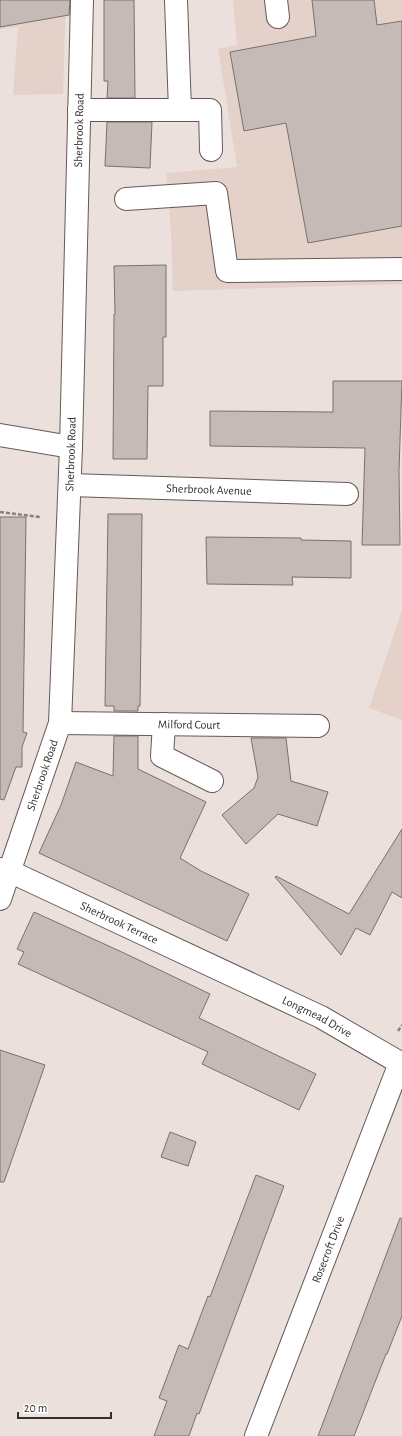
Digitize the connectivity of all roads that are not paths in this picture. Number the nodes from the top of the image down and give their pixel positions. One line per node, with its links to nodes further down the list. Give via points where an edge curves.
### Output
1 (82, 0): 3 (street, Sherbrook Road)
2 (176, 0): 4 (street)
3 (80, 110): 4 (street); 9 (street, Sherbrook Road)
4 (180, 110): 5 (street, via 210,110)
5 (211, 150)
6 (126, 198): 7 (street, via 216,193 227,271)
7 (402, 269)
8 (0, 435): 9 (street)
9 (71, 447): 10 (street, Sherbrook Road)
10 (70, 485): 11 (street, Sherbrook Avenue); 12 (street, Sherbrook Road)
11 (347, 494)
12 (60, 723): 13 (street, Milford Court); 16 (street, Sherbrook Road)
13 (164, 724): 14 (street, Milford Court); 15 (street, via 162,756)
14 (318, 726)
15 (212, 780)
16 (4, 870): 17 (street, Sherbrook Road); 18 (street, Sherbrook Terrace)
17 (0, 898)
18 (229, 974): 19 (street, Longmead Drive, via 321,1017)
19 (401, 1063): 20 (street, Rosecroft Drive)
20 (256, 1436)

